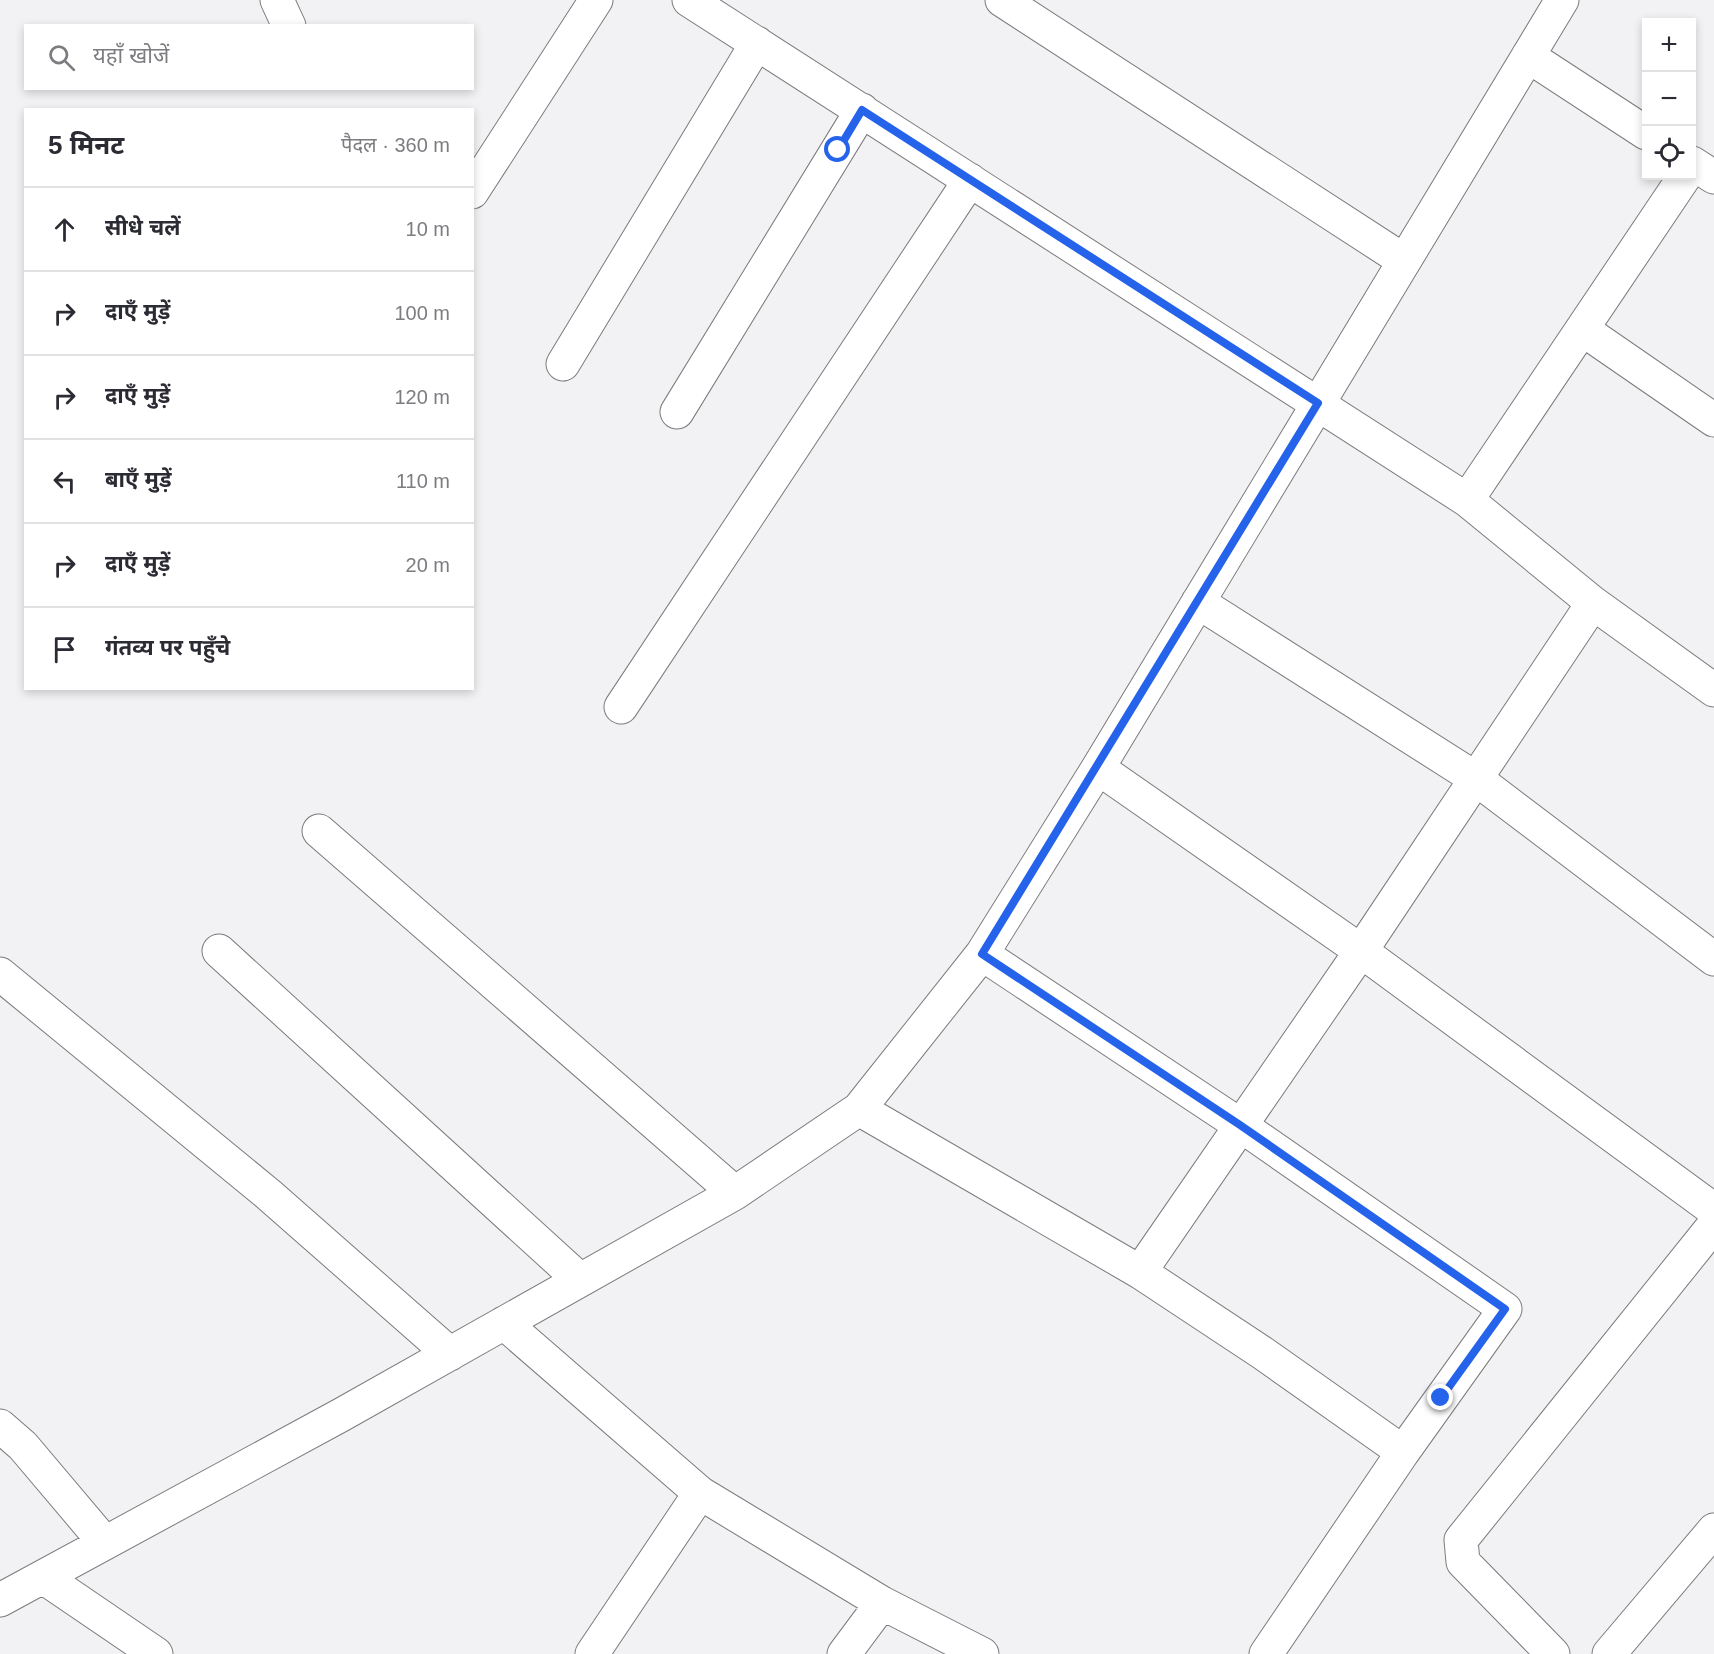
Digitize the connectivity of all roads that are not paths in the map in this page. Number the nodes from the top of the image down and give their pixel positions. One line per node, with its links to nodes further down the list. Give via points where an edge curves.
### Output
1 (277, 0): 6 (street)
2 (596, 0): 13 (street)
3 (689, 0): 7 (street)
4 (1002, 0): 14 (street)
5 (1562, 0): 8 (street)
6 (288, 24)
7 (756, 43): 9 (street); 16 (street)
8 (1528, 56): 10 (street); 14 (street)
9 (862, 110): 11 (street); 18 (street)
10 (1642, 130)
11 (970, 180): 17 (street); 24 (street)
12 (1687, 180): 15 (street)
13 (474, 189)
14 (1403, 260): 17 (street)
15 (1582, 328): 19 (street); 20 (street)
16 (563, 364)
17 (1318, 403): 20 (street); 21 (street)
18 (677, 412)
19 (1714, 420)
20 (1467, 500): 22 (street)
21 (1198, 602): 25 (street); 26 (street)
22 (1593, 603): 23 (street); 26 (street)
23 (1714, 690)
24 (621, 706)
25 (1098, 768): 29 (street); 30 (street)
26 (1475, 777): 29 (street); 31 (street)
27 (319, 831): 35 (street)
28 (219, 951): 39 (street)
29 (1361, 951): 34 (street); 36 (street)
30 (982, 954): 33 (street); 34 (street)
31 (1714, 960)
32 (0, 974): 41 (street, via 268,1194)
33 (859, 1108): 35 (street); 38 (street)
34 (1240, 1125): 38 (street); 43 (street, via 1505,1309)
35 (735, 1192): 39 (street)
36 (1714, 1210)
37 (1714, 1225): 55 (street, via 1461,1540 1463,1562)
38 (1140, 1272): 43 (street)
39 (580, 1280): 40 (street)
40 (504, 1323): 41 (street); 44 (street)
41 (450, 1354): 46 (street)
42 (0, 1426): 46 (street, via 23,1446)
43 (1403, 1452): 54 (street)
44 (700, 1493): 49 (street); 51 (street)
45 (1714, 1530): 56 (street)
46 (105, 1543): 47 (street)
47 (43, 1577): 48 (street); 50 (street)
48 (0, 1600)
49 (882, 1603): 52 (street); 53 (street)
50 (156, 1654)
51 (592, 1654)
52 (844, 1654)
53 (982, 1654)
54 (1266, 1654)
55 (1553, 1654)
56 (1609, 1654)

